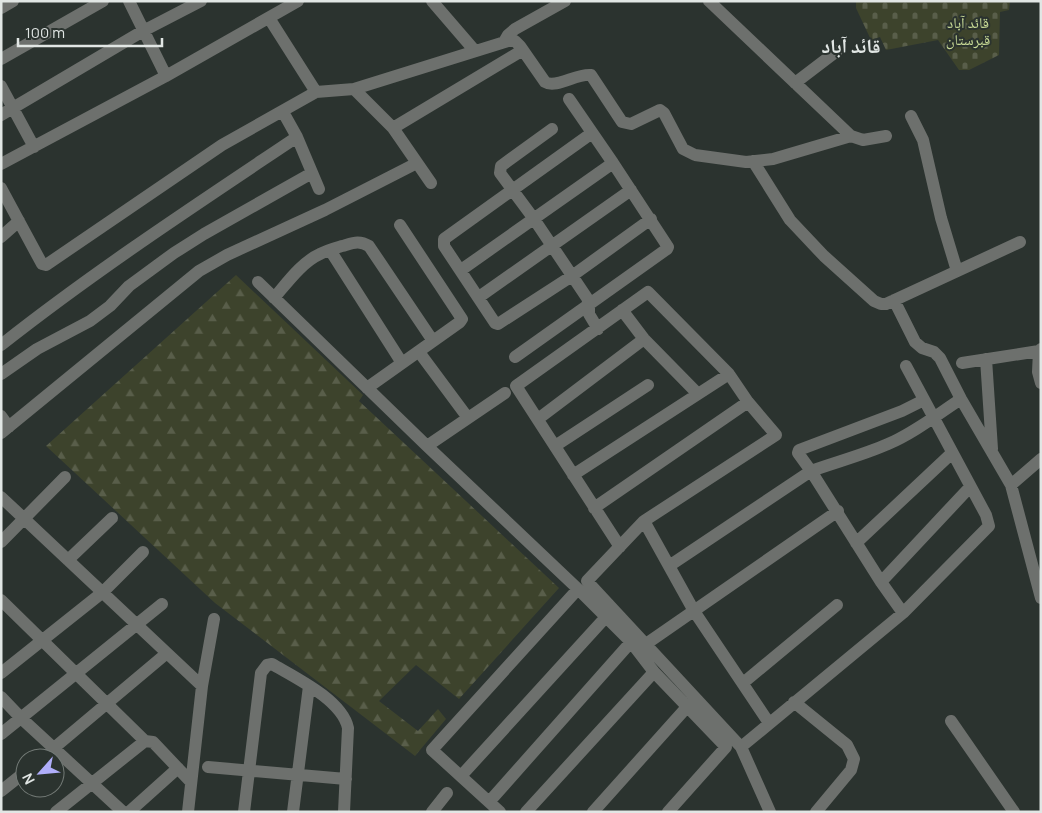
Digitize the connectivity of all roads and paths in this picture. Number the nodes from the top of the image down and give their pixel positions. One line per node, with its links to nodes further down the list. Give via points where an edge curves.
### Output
1 (13, 1): 9 (street)
2 (103, 1): 16 (street)
3 (129, 1): 11 (street)
4 (201, 1): 11 (street)
5 (432, 1): 14 (street)
6 (565, 1): 12 (street, via 515,29)
7 (709, 1): 18 (street)
8 (291, 3): 10 (street)
9 (1, 8)
10 (269, 18): 17 (street); 21 (street)
11 (144, 31): 17 (street); 23 (street)
12 (504, 42): 13 (street, via 514,41); 14 (street)
13 (523, 50): 26 (street); 33 (street, via 549,84 591,75 622,122 631,124 660,110 683,149 695,155)
14 (475, 51): 20 (street)
15 (836, 51): 18 (street)
16 (1, 59)
17 (166, 76): 32 (street)
18 (795, 83): 29 (street)
19 (1, 86): 23 (street)
20 (354, 89): 21 (street); 26 (street)
21 (316, 92): 24 (street)
22 (569, 99): 28 (street)
23 (7, 112): 32 (street)
24 (283, 112): 31 (street); 45 (street, via 222,145 46,265 42,264)
25 (911, 116): 52 (street, via 923,140)
26 (394, 128): 34 (street)
27 (552, 130): 41 (street, via 501,166 500,174)
28 (592, 133): 35 (street); 41 (street)
29 (851, 136): 30 (street, via 864,140); 33 (street, via 773,159)
30 (886, 136)
31 (297, 137): 37 (street); 63 (street, via 62,298)
32 (34, 147): 36 (street)
33 (753, 161): 57 (street, via 790,220 824,256 878,303)
34 (417, 163): 38 (street); 85 (street, via 199,271)
35 (613, 163): 42 (street); 43 (street)
36 (1, 164)
37 (312, 173): 40 (street); 71 (street, via 174,253 129,286 90,321 37,349)
38 (431, 183)
39 (1, 188): 45 (street)
40 (319, 189)
41 (512, 189): 43 (street); 51 (street, via 444,239 444,246)
42 (631, 190): 44 (street); 49 (street)
43 (534, 219): 49 (street); 51 (street)
44 (651, 219): 53 (street); 58 (street, via 668,244 667,249)
45 (19, 221): 47 (street)
46 (400, 225): 62 (street, via 462,319)
47 (1, 238)
48 (1020, 242): 52 (street)
49 (552, 246): 53 (street); 55 (street)
50 (330, 250): 56 (street, via 314,257); 62 (street, via 356,241 369,246); 68 (street)
51 (461, 270): 55 (street)
52 (957, 271): 57 (street)
53 (572, 276): 55 (street, via 498,324); 58 (street)
54 (258, 282): 56 (street)
55 (479, 297)
56 (274, 298): 75 (street)
57 (894, 300): 78 (street, via 915,342 937,354)
58 (589, 305): 60 (street, via 589,314); 66 (street)
59 (622, 310): 60 (street); 61 (street); 72 (street, via 648,292)
60 (598, 329): 84 (street, via 516,386)
61 (644, 339): 77 (street); 84 (street)
62 (433, 341): 65 (street)
63 (1, 345)
64 (1040, 350): 67 (street); 73 (street, via 1038,372)
65 (419, 352): 68 (street); 82 (street)
66 (515, 357)
67 (986, 360): 69 (street); 88 (street)
68 (402, 363): 75 (street)
69 (962, 363)
70 (906, 366): 79 (street)
71 (1, 374)
72 (729, 374): 77 (street); 80 (street)
73 (1041, 383)
74 (648, 385): 87 (street)
75 (367, 388): 86 (street)
76 (505, 393): 82 (street)
77 (698, 394): 92 (street)
78 (961, 399): 83 (street); 88 (street)
79 (924, 400): 83 (street); 91 (street, via 799,450)
80 (748, 402): 97 (street); 101 (street, via 776,435)
81 (1, 416): 85 (street)
82 (468, 418): 86 (street)
83 (933, 418): 89 (street); 91 (street, via 888,444)
84 (538, 419): 87 (street)
85 (5, 430)
86 (427, 446): 109 (street)
87 (555, 446): 92 (street)
88 (992, 452): 94 (street)
89 (952, 453): 95 (street); 103 (street)
90 (1041, 459): 94 (street)
91 (811, 471): 98 (street); 107 (street)
92 (573, 475): 97 (street)
93 (65, 477): 99 (street)
94 (1011, 484): 111 (street)
95 (970, 487): 108 (street); 116 (street, via 990,526)
96 (1, 497): 99 (street)
97 (594, 508): 104 (street)
98 (838, 511): 103 (street); 115 (street)
99 (24, 518): 102 (street); 106 (street)
100 (112, 518): 106 (street)
101 (644, 521): 104 (street); 107 (street)
102 (1, 542)
103 (856, 543): 108 (street)
104 (620, 547): 122 (street, via 587,581)
105 (143, 552): 110 (street)
106 (68, 560): 110 (street)
107 (669, 566): 115 (street)
108 (881, 582): 116 (street)
109 (578, 589): 117 (street); 146 (street, via 432,750)
110 (103, 592): 119 (street); 120 (street)
111 (1041, 598)
112 (1, 600): 120 (street)
113 (162, 604): 119 (street)
114 (837, 605): 127 (street)
115 (694, 611): 122 (street); 127 (street)
116 (903, 613): 131 (street)
117 (605, 618): 121 (street); 146 (street)
118 (214, 619): 128 (street)
119 (137, 624): 123 (street); 126 (street)
120 (42, 640): 125 (street); 126 (street)
121 (631, 642): 124 (street); 153 (street)
122 (646, 644): 139 (street)
123 (166, 653): 128 (street); 132 (street)
124 (654, 672): 133 (street); 163 (street)
125 (1, 673)
126 (76, 673): 132 (street); 134 (street)
127 (743, 683): 136 (street)
128 (202, 686): 149 (street)
129 (309, 686): 144 (street, via 272,664 263,668); 145 (street); 147 (street, via 340,711 346,720)
130 (1, 697): 134 (street)
131 (794, 702): 136 (street); 167 (street, via 847,745 854,759 851,770)
132 (108, 704): 138 (street); 140 (street)
133 (687, 707): 164 (street); 165 (street, via 726,747)
134 (21, 718): 137 (street); 140 (street)
135 (951, 722): 168 (street)
136 (769, 723): 139 (street)
137 (1, 734)
138 (145, 741): 143 (street, via 153,742); 150 (street)
139 (741, 747): 166 (street)
140 (54, 748)
141 (65, 758): 150 (street)
142 (208, 766): 144 (street)
143 (178, 768): 149 (street); 156 (street)
144 (249, 771): 145 (street); 158 (street)
145 (298, 775): 147 (street); 159 (street)
146 (461, 776): 153 (street)
147 (346, 779): 160 (street)
148 (15, 780): 151 (street)
149 (191, 782): 157 (street)
150 (92, 783): 154 (street); 155 (street)
151 (1, 791)
152 (447, 793): 161 (street)
153 (489, 802): 162 (street)
154 (56, 812)
155 (123, 812)
156 (129, 812)
157 (188, 812)
158 (244, 812)
159 (293, 812)
160 (344, 812)
161 (432, 812)
162 (500, 812)
163 (526, 812)
164 (592, 812)
165 (668, 812)
166 (770, 812)
167 (816, 812)
168 (1014, 812)

